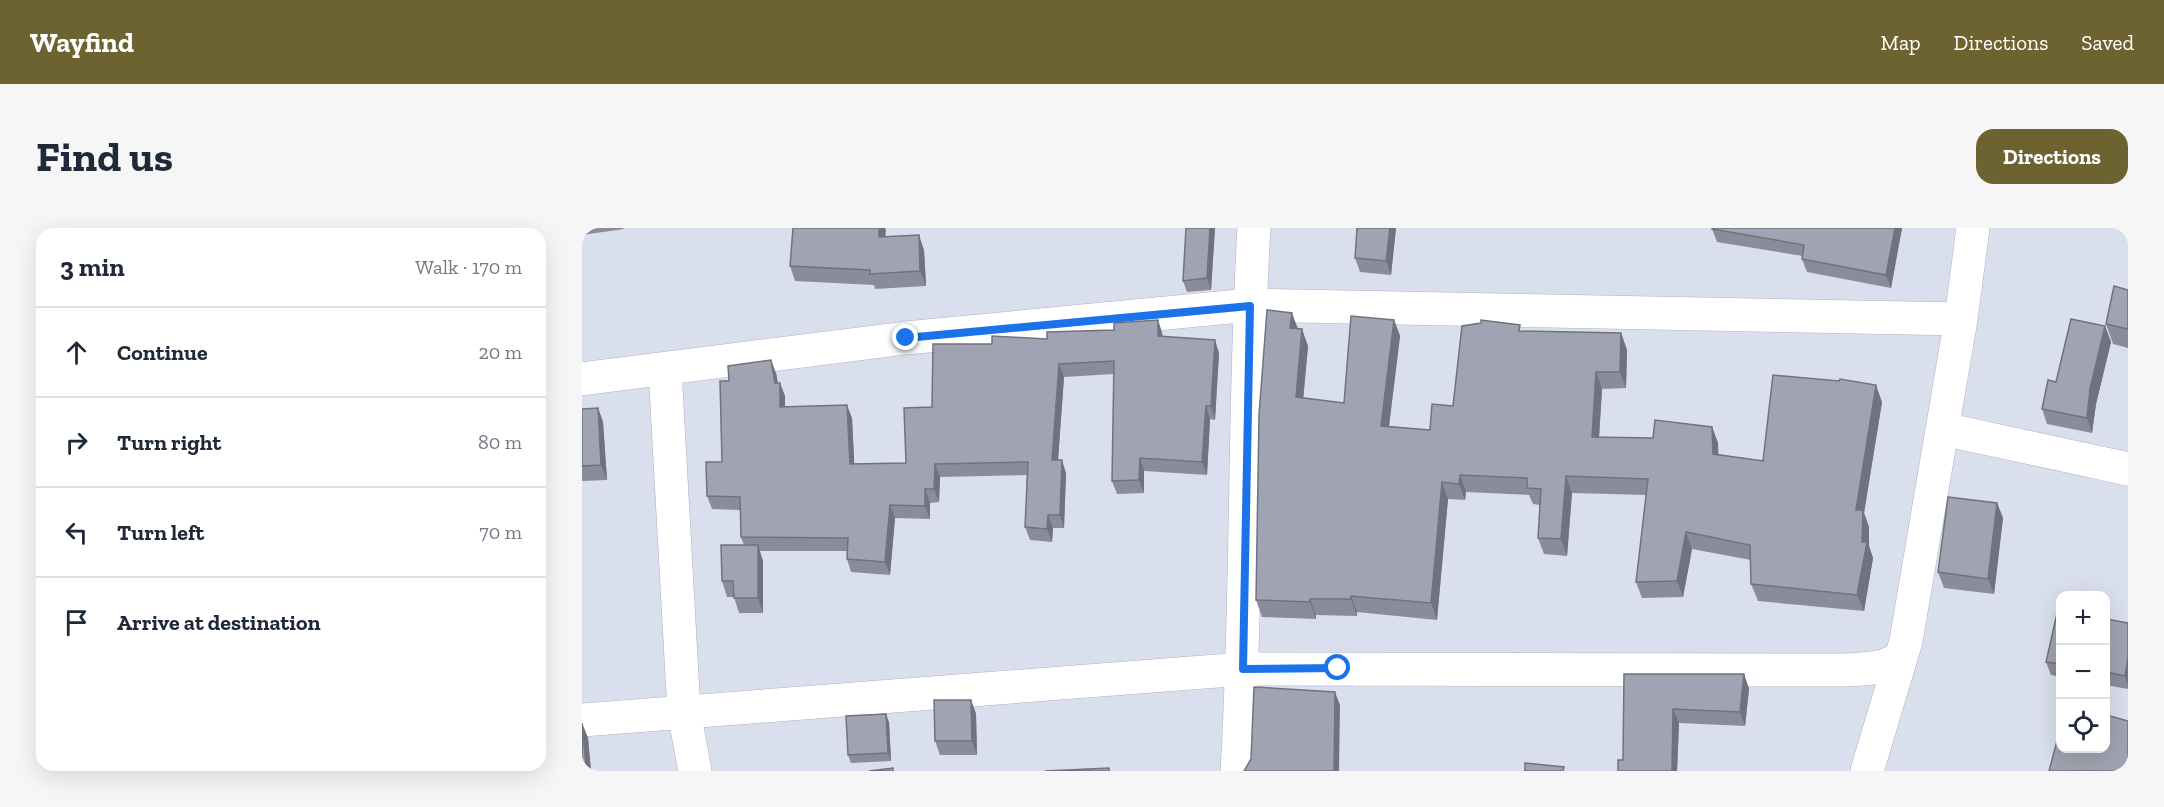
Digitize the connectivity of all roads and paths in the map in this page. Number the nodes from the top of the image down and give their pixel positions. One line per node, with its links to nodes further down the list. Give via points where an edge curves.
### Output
1 (1254, 228): 3 (street)
2 (1972, 228): 4 (street)
3 (1250, 306): 4 (street); 5 (street, via 906,338); 10 (street)
4 (1961, 319): 7 (street)
5 (665, 370): 6 (street); 11 (street)
6 (582, 379)
7 (1942, 429): 8 (street); 9 (street)
8 (2128, 470)
9 (1900, 658): 10 (street, via 1875,669 1842,670); 15 (street)
10 (1243, 669): 11 (street); 14 (street)
11 (684, 712): 12 (street); 13 (street)
12 (582, 720)
13 (695, 771)
14 (1237, 771)
15 (1866, 771)

